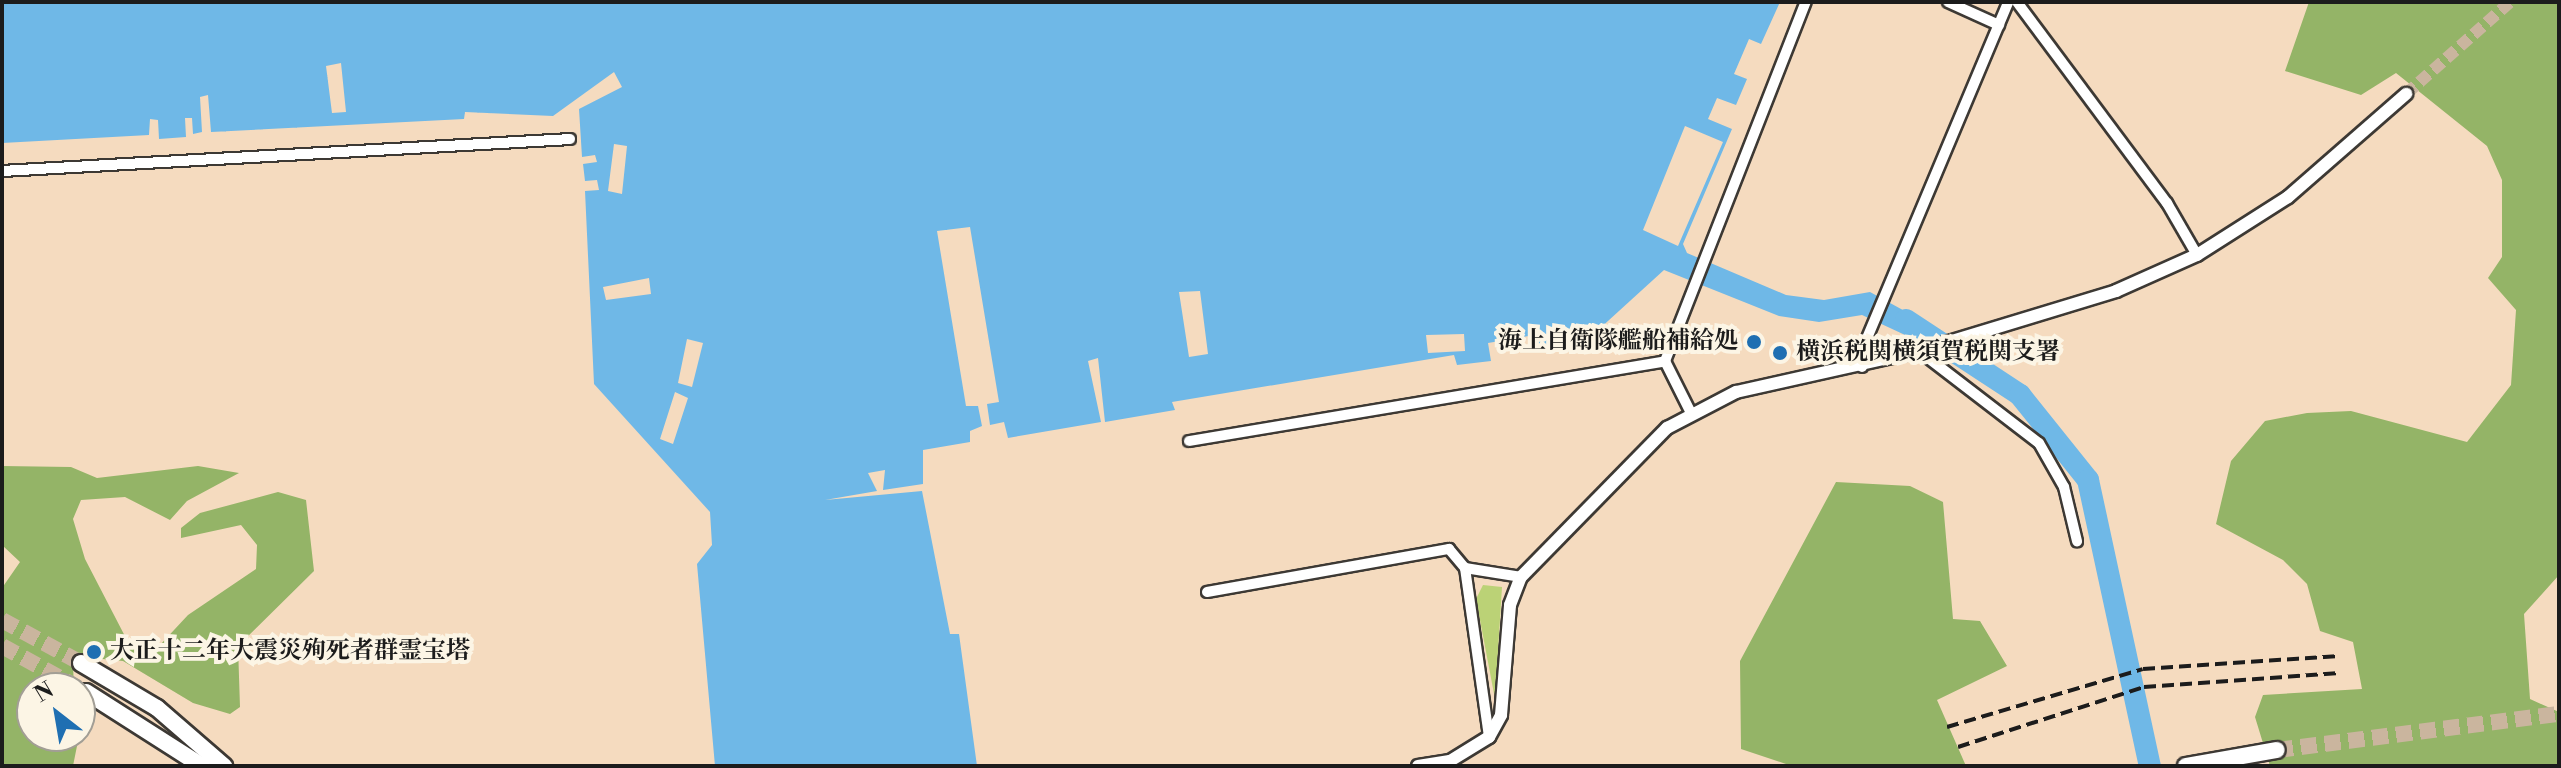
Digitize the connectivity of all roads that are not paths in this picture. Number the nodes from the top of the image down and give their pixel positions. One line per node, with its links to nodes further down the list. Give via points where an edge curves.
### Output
1 (1806, 2): 11 (street)
2 (1948, 2): 5 (street)
3 (2008, 2): 5 (street)
4 (2017, 2): 9 (street, via 2167,203)
5 (1999, 25): 12 (street, via 1862,350)
6 (2406, 94): 9 (street, via 2288,197)
7 (570, 139): 8 (street)
8 (2, 171)
9 (2197, 255): 10 (street, via 2116,291)
10 (1923, 350): 12 (street); 15 (street, via 2039,443 2064,487)
11 (1665, 361): 13 (street); 14 (street)
12 (1862, 367): 13 (street, via 1736,392)
13 (1691, 413): 17 (street, via 1667,428)
14 (1189, 441)
15 (2077, 541)
16 (1465, 568): 17 (street); 18 (street, via 1449,549); 23 (street)
17 (1521, 577): 23 (street, via 1510,605 1501,715)
18 (1207, 592)
19 (81, 663): 21 (highway)
20 (96, 698): 22 (highway)
21 (143, 700): 22 (highway); 26 (highway)
22 (132, 718): 25 (highway)
23 (1489, 737): 27 (street, via 1450,761)
24 (2277, 750): 28 (highway)
25 (202, 766)
26 (224, 766)
27 (1418, 766)
28 (2186, 766)

